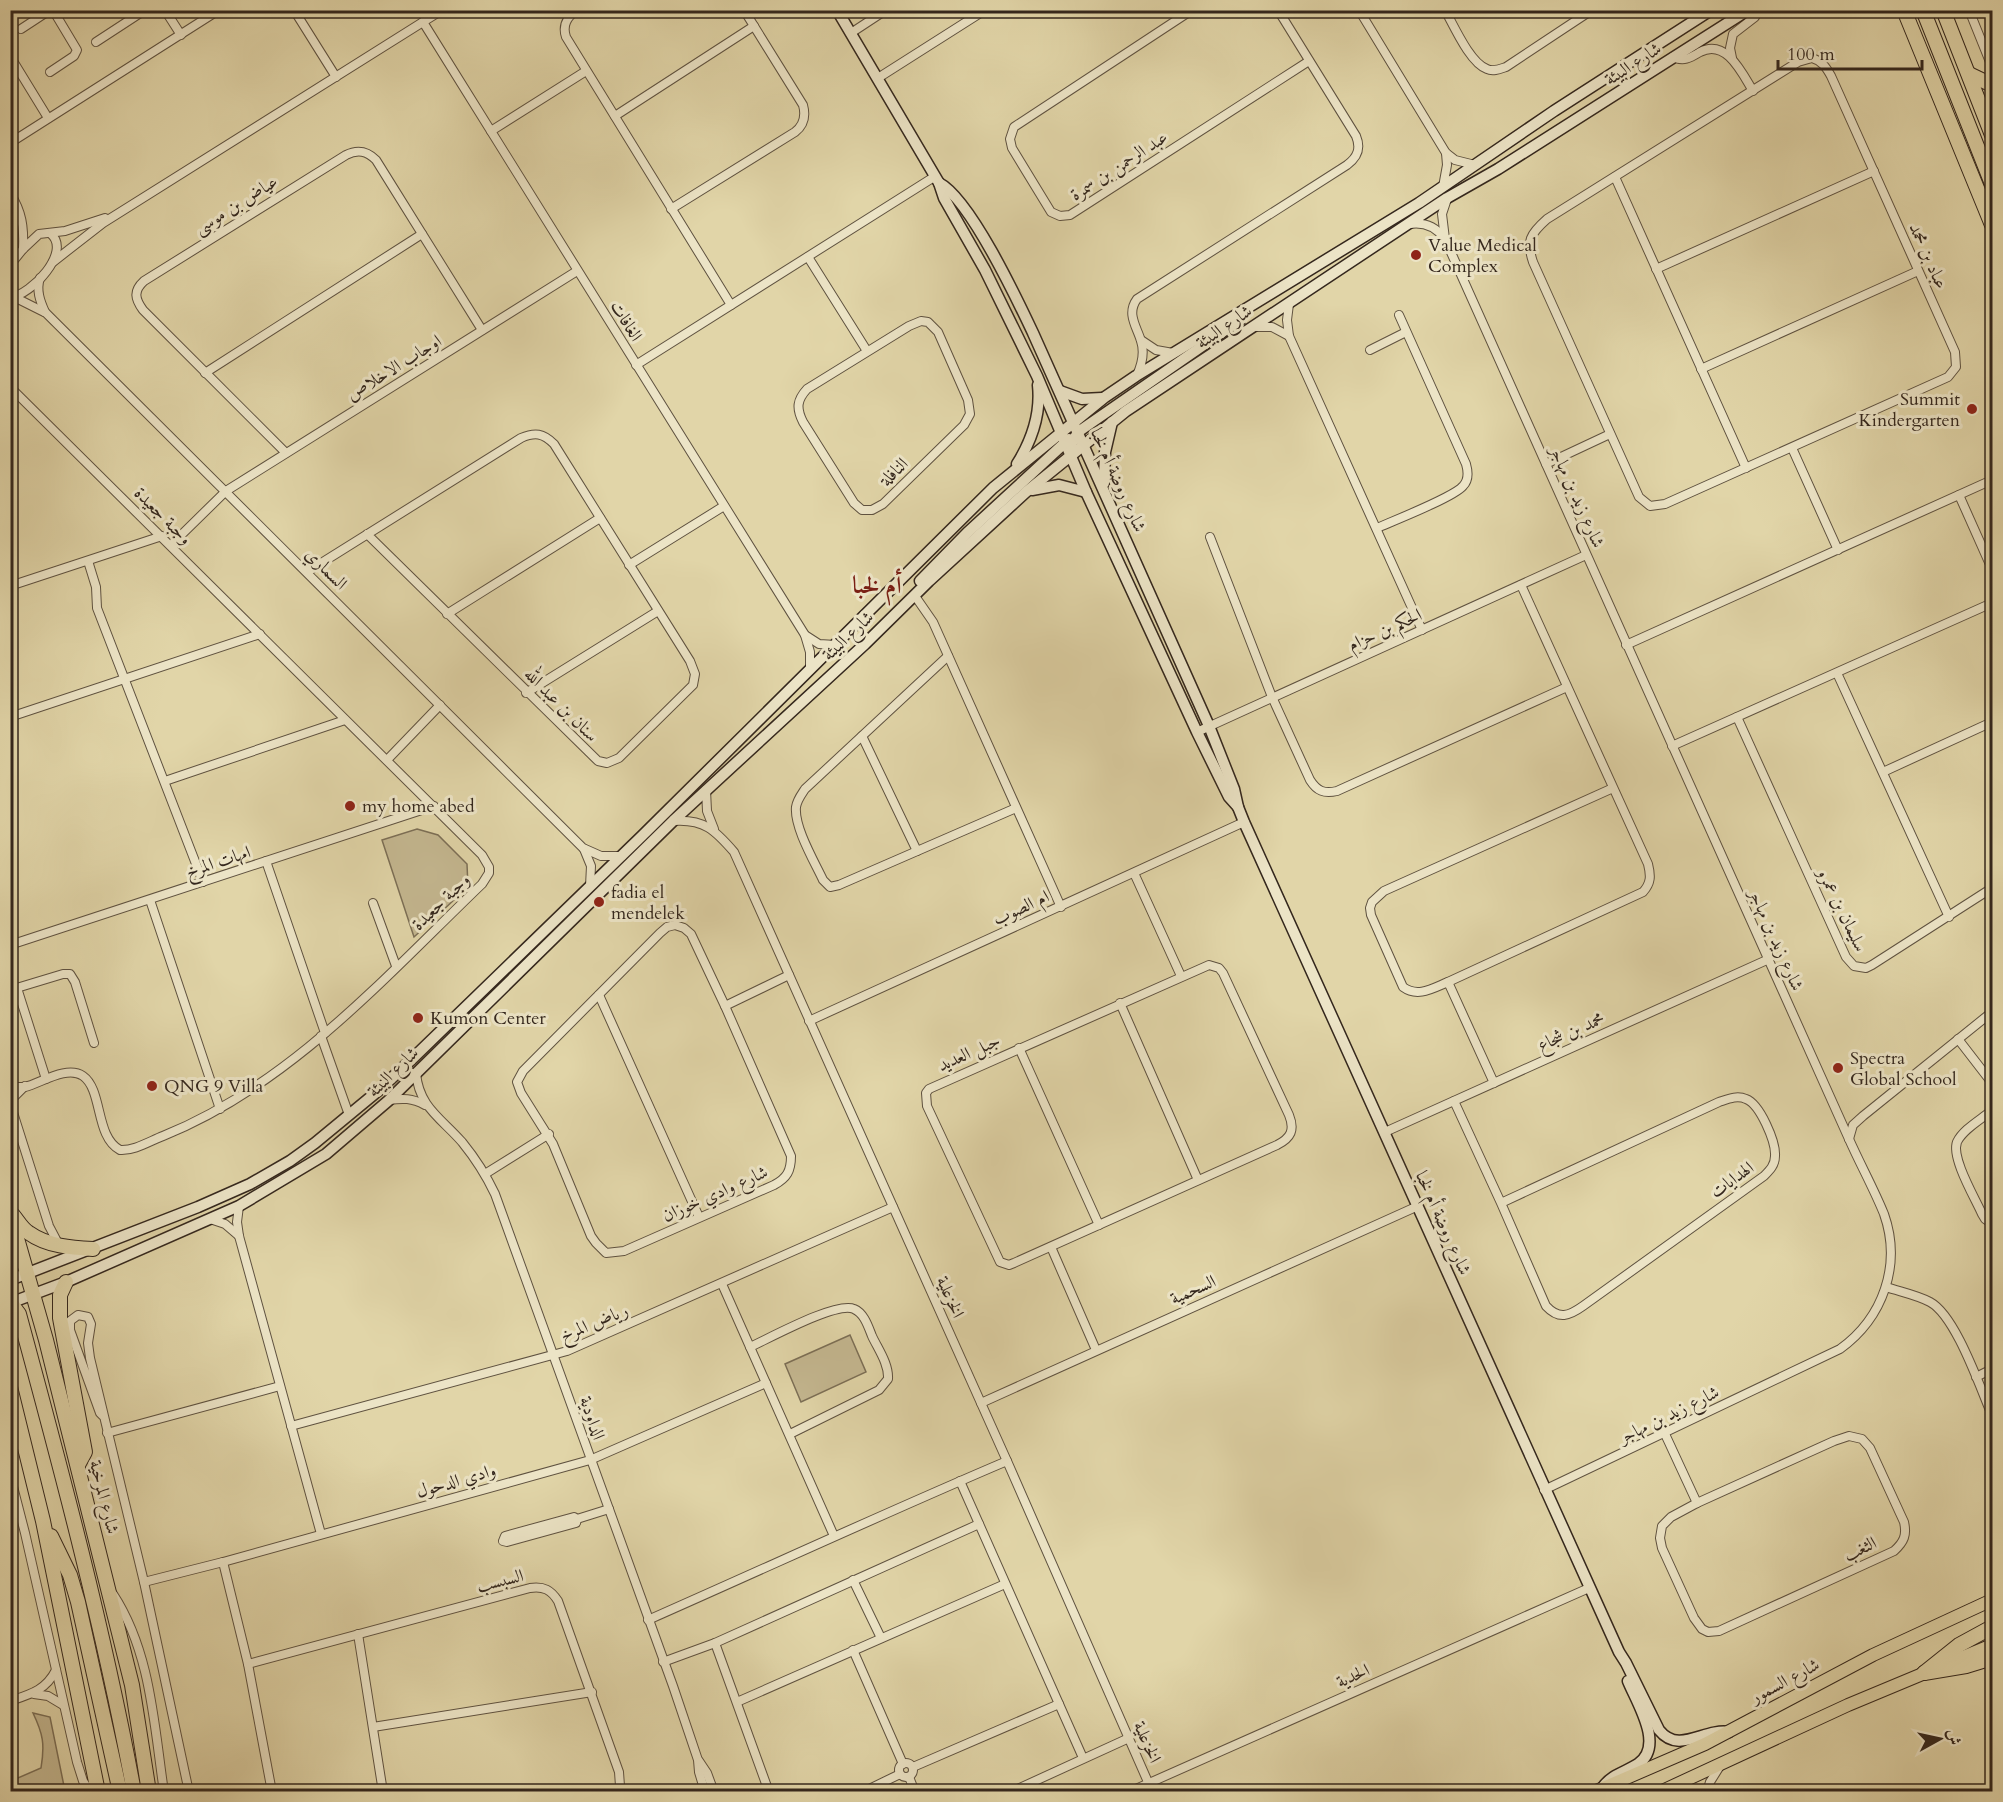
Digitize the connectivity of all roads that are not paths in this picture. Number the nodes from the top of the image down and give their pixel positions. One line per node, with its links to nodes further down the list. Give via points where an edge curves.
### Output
1 (52, 10): 28 (street); 38 (street, via 77,50 74,57)
2 (145, 10): 31 (street)
3 (165, 10): 30 (street)
4 (219, 10): 30 (street)
5 (294, 10): 40 (street)
6 (442, 10): 26 (street)
7 (577, 10): 37 (street, via 567,19 564,31)
8 (744, 10): 27 (street)
9 (837, 10): 29 (street, شارع روضة أم لخبا)
10 (886, 10): 29 (street)
11 (985, 10): 41 (street)
12 (1192, 10): 35 (street, عبد الرحمن بن سمرة, via 1014,127 1012,148 1051,212 1070,215)
13 (1278, 10): 35 (street)
14 (1359, 10): 49 (street)
15 (1445, 10): 25 (street, via 1472,57 1487,70 1506,67)
16 (1573, 10): 25 (street)
17 (1592, 10): 25 (street)
18 (1711, 10): 50 (street, شارع البيئة)
19 (1748, 10): 33 (street, شارع البيئة)
20 (1758, 10): 34 (street, via 1733,34)
21 (1923, 10): 54 (highway)
22 (1969, 10): 36 (street)
23 (1943, 11): 39 (highway)
24 (1904, 14): 60 (highway)
25 (1579, 19)
26 (423, 22): 40 (street); 46 (street, الغافات)
27 (754, 26): 44 (street); 57 (street, via 803,105 803,123 795,132)
28 (21, 29)
29 (851, 33): 41 (street, شارع روضة أم لخبا)
30 (181, 35): 45 (street)
31 (96, 42)
32 (10, 56): 45 (street)
33 (1673, 57): 34 (street, via 1687,59 1714,49); 56 (street, شارع البيئة, via 1498,169)
34 (1733, 60): 43 (street)
35 (1310, 61): 82 (street, via 1356,136 1359,143 1354,160 1137,299 1132,315)
36 (1992, 67)
37 (586, 71): 44 (street); 46 (street)
38 (50, 72)
39 (1969, 74): 42 (highway); 47 (highway)
40 (336, 77): 58 (street)
41 (878, 78): 53 (street, شارع روضة أم لخبا)
42 (1992, 85)
43 (1753, 91): 51 (street, عباد بن محمد, via 1798,62 1818,60 1831,76); 52 (street, عباد بن محمد)
44 (615, 116): 57 (street)
45 (48, 118): 48 (street)
46 (491, 131): 69 (street, الغافات)
47 (1992, 135)
48 (10, 142)
49 (1446, 153): 50 (street, via 1455,160); 56 (street, شارع زيد بن مهاجر)
50 (1476, 165): 56 (street, شارع البيئة)
51 (1874, 171): 68 (street); 70 (street, عباد بن محمد)
52 (1615, 177): 68 (street); 97 (street, عباد بن محمد, via 1539,225 1529,240 1533,262)
53 (936, 180): 65 (street); 89 (street, شارع روضة أم لخبا); 92 (street, شارع روضة أم لخبا, via 956,196 1003,272)
54 (1992, 184)
55 (10, 193): 64 (street, via 22,219)
56 (1445, 193): 59 (street, شارع البيئة); 63 (street, شارع زيد بن مهاجر); 73 (street, شارع البيئة)
57 (671, 209): 75 (street)
58 (121, 212): 61 (street); 66 (street)
59 (1408, 225): 63 (street, via 1429,225); 74 (street, شارع البيئة)
60 (1992, 225)
61 (51, 234): 64 (street, via 39,234); 66 (street, via 58,247)
62 (422, 234): 79 (street, عياض بن موسى); 88 (street); 88 (street, عياض بن موسى, via 376,160 363,151 353,152 144,281 136,294 137,301)
63 (1445, 239): 103 (street, شارع زيد بن مهاجر)
64 (23, 249): 67 (street)
65 (807, 256): 75 (street); 83 (street)
66 (53, 262): 71 (street)
67 (10, 265)
68 (1656, 269): 87 (street)
69 (577, 271): 79 (street, اوجاب الاخلاص); 86 (street, الغافات)
70 (1918, 271): 87 (street); 100 (street, عباد بن محمد, via 1955,352 1953,372)
71 (41, 277): 72 (street, via 27,292); 76 (street, السماري, via 39,298)
72 (12, 297): 76 (street, السماري)
73 (1256, 303): 85 (street, شارع البيئة); 95 (street, via 1242,318)
74 (1289, 304): 78 (street, شارع البيئة); 81 (street)
75 (731, 305): 86 (street)
76 (46, 313): 107 (street, السماري)
77 (1399, 315): 80 (street)
78 (1253, 327): 81 (street, via 1272,327); 94 (street, شارع البيئة)
79 (482, 330): 101 (street, اوجاب الاخلاص)
80 (1406, 332): 84 (street); 114 (street, via 1466,464 1467,480 1457,491)
81 (1289, 336): 114 (street)
82 (1141, 340): 85 (street, via 1156,350); 90 (street, via 1143,358)
83 (867, 351): 83 (street, النافلة, via 807,389 798,407 803,422 854,503 868,511 883,504 964,425 970,408 938,332 928,322 914,323)
84 (1370, 351)
85 (1173, 353): 90 (street, شارع البيئة)
86 (636, 365): 112 (street, الغافات)
87 (1701, 369): 104 (street)
88 (205, 373): 101 (street, عياض بن موسى)
89 (1037, 376): 96 (street, شارع روضة أم لخبا); 105 (street, via 1034,429 1024,453)
90 (1136, 376): 93 (street, شارع البيئة)
91 (10, 387): 116 (street, وجبة جعيدة)
92 (1060, 391): 93 (street, via 1082,399); 95 (street, شارع روضة أم لخبا)
93 (1105, 397): 95 (street, شارع البيئة)
94 (1112, 422): 99 (street, شارع البيئة); 110 (street, via 1105,452)
95 (1076, 427): 96 (street, شارع البيئة); 98 (street); 99 (street, شارع روضة أم لخبا); 102 (street)
96 (1060, 432): 98 (street, شارع روضة أم لخبا); 105 (street, شارع البيئة)
97 (1610, 434): 103 (street); 104 (street, عباد بن محمد, via 1639,497 1650,506 1665,504)
98 (1066, 444): 102 (street, شارع روضة أم لخبا); 127 (street, via 922,578)
99 (1084, 444): 102 (street, شارع البيئة); 110 (street, شارع روضة أم لخبا)
100 (1792, 448): 104 (street, عباد بن محمد); 119 (street)
101 (286, 453): 107 (street, اوجاب الاخلاص)
102 (1070, 455): 108 (street, شارع البيئة); 109 (street, شارع روضة أم لخبا)
103 (1546, 464): 120 (street, شارع زيد بن مهاجر)
104 (1746, 468)
105 (1009, 473): 134 (street, شارع البيئة)
106 (1992, 480): 111 (street)
107 (226, 491): 118 (street, اوجاب الاخلاص); 124 (street, السماري)
108 (1026, 492): 109 (street, via 1059,485); 127 (street, شارع البيئة)
109 (1086, 492): 149 (street, شارع روضة أم لخبا)
110 (1105, 492): 148 (street, شارع روضة أم لخبا)
111 (1959, 495): 119 (street); 123 (street)
112 (724, 506): 122 (street); 133 (street, الغافات)
113 (600, 518): 115 (street, سنان بن عبد الله, via 554,444 540,434 530,434); 122 (street, سنان بن عبد الله); 130 (street)
114 (1377, 528): 131 (street)
115 (367, 534): 124 (street, سنان بن عبد الله); 130 (street, سنان بن عبد الله)
116 (162, 536): 118 (street, وجبة جعيدة); 121 (street)
117 (1210, 537): 142 (street)
118 (171, 545): 132 (street, وجبة جعيدة)
119 (1838, 550): 135 (street)
120 (1586, 555): 125 (street, الحكم بن حزام); 135 (street, شارع زيد بن مهاجر)
121 (88, 561): 126 (street); 139 (street, via 96,586 95,603)
122 (629, 565): 129 (street, سنان بن عبد الله)
123 (1992, 569)
124 (307, 572): 143 (street, السماري)
125 (1521, 585): 131 (street, الحكم بن حزام); 140 (street)
126 (10, 586)
127 (915, 596): 136 (street, via 933,622); 156 (street, شارع البيئة)
128 (1992, 603): 138 (street)
129 (658, 611): 141 (street); 141 (street, سنان بن عبد الله, via 690,661 693,686 619,758 607,763 597,761)
130 (447, 614): 141 (street, سنان بن عبد الله)
131 (1422, 630): 142 (street, الحكم بن حزام)
132 (260, 634): 139 (street); 146 (street, وجبة جعيدة)
133 (805, 635): 134 (street, via 819,644); 137 (street, الغافات)
134 (836, 645): 137 (street, شارع البيئة)
135 (1626, 645): 151 (street, شارع زيد بن مهاجر)
136 (948, 656): 150 (street); 159 (street)
137 (810, 669): 165 (street, شارع البيئة)
138 (1837, 673): 145 (street); 153 (street)
139 (125, 679): 144 (street); 154 (street)
140 (1567, 687): 142 (street, via 1330,793 1319,791 1310,780); 155 (street)
141 (526, 693)
142 (1272, 697): 148 (street, الحكم بن حزام)
143 (440, 705): 152 (street); 163 (street, السماري)
144 (10, 717)
145 (1737, 717): 151 (street); 174 (street, سليمان بن عمرو, via 1846,957 1854,966 1872,966)
146 (345, 720): 152 (street, وجبة جعيدة); 154 (street)
147 (1992, 722): 153 (street)
148 (1209, 726): 149 (street, الحكم بن حزام); 158 (street, شارع روضة أم لخبا)
149 (1197, 732): 158 (street, شارع روضة أم لخبا, via 1229,797)
150 (862, 736): 164 (street); 164 (street, via 805,789 796,805 799,826 823,880 835,887)
151 (1672, 746): 176 (street, شارع زيد بن مهاجر)
152 (387, 760): 157 (street, وجبة جعيدة)
153 (1883, 772): 174 (street)
154 (165, 781): 168 (street)
155 (1613, 788): 180 (street, via 1648,864 1648,886); 180 (street, via 1377,896 1370,908 1371,915 1403,987 1419,992)
156 (706, 790): 160 (street, شارع البيئة); 162 (street, الخزعلية, via 707,811)
157 (434, 806): 166 (street, امهات المرخ); 177 (street, وجبة جعيدة, via 482,855 489,873)
158 (1238, 807): 161 (street, شارع روضة أم لخبا)
159 (1016, 808): 164 (street); 173 (street)
160 (673, 821): 162 (street, via 695,822); 191 (street, شارع البيئة)
161 (1244, 822): 167 (street, ام الصوب); 204 (street, شارع روضة أم لخبا)
162 (714, 830): 178 (street, الخزعلية, via 734,852)
163 (583, 848): 165 (street, السماري, via 601,856); 169 (street, via 591,866)
164 (917, 851)
165 (622, 856): 169 (street, شارع البيئة)
166 (266, 861): 168 (street, امهات المرخ); 187 (street)
167 (1134, 873): 173 (street, ام الصوب); 179 (street)
168 (203, 882): 171 (street, امهات المرخ)
169 (590, 887): 203 (street, شارع البيئة)
170 (1992, 888): 174 (street, سليمان بن عمرو)
171 (150, 900): 175 (street, امهات المرخ); 201 (street)
172 (373, 903): 177 (street)
173 (1060, 907): 186 (street, ام الصوب)
174 (1949, 917)
175 (10, 945)
176 (1769, 959): 193 (street, محمد بن شجاع); 206 (street, شارع زيد بن مهاجر)
177 (396, 966): 187 (street, وجبة جعيدة)
178 (789, 975): 184 (street); 186 (street, الخزعلية)
179 (1181, 976): 183 (street, جبل العديد); 208 (street, جبل العديد, via 1209,965 1219,968 1293,1127 1284,1141)
180 (1448, 982): 193 (street)
181 (14, 989): 189 (street, via 70,974); 192 (street)
182 (599, 995): 184 (street, شارع وادي خوزان, via 660,933 675,925 691,934); 205 (street, شارع وادي خوزان, via 519,1075 521,1093); 214 (street)
183 (1120, 1004): 190 (street, جبل العديد); 208 (street)
184 (725, 1006): 214 (street, شارع وادي خوزان, via 791,1166 782,1180)
185 (1992, 1012): 188 (street)
186 (809, 1021): 212 (street, الخزعلية)
187 (323, 1034): 201 (street, وجبة جعيدة, via 278,1072); 203 (street)
188 (1958, 1039): 194 (street); 206 (street, via 1853,1125)
189 (94, 1042)
190 (1019, 1048): 217 (street); 220 (street, جبل العديد, via 934,1086 926,1100 1000,1262 1009,1265)
191 (416, 1073): 197 (street, شارع البيئة); 200 (street, الداودية)
192 (46, 1079): 195 (street, وجبة جعيدة); 201 (street, وجبة جعيدة, via 70,1073 88,1081 110,1142 120,1150 188,1126)
193 (1494, 1083): 198 (street, محمد بن شجاع)
194 (1992, 1083)
195 (25, 1086): 196 (street, وجبة جعيدة); 199 (street, وجبة جعيدة)
196 (10, 1087)
197 (388, 1101): 200 (street, via 414,1099); 210 (street, شارع البيئة, via 326,1154)
198 (1454, 1101): 204 (street, محمد بن شجاع); 209 (street, الهدايات)
199 (10, 1102): 219 (street, via 49,1226)
200 (425, 1105): 207 (street, الداودية, via 462,1142)
201 (220, 1109)
202 (1992, 1110): 216 (street, via 1964,1133 1956,1148 1982,1214)
203 (349, 1115): 221 (street, شارع البيئة, via 290,1161 250,1184)
204 (1385, 1132): 211 (street, شارع روضة أم لخبا)
205 (549, 1134): 207 (street); 214 (street, شارع وادي خوزان, via 591,1236 606,1253 624,1251)
206 (1848, 1139): 226 (street, شارع زيد بن مهاجر, via 1884,1213 1891,1253)
207 (485, 1174): 232 (street, الداودية)
208 (1198, 1180): 217 (street, جبل العديد)
209 (1501, 1203): 209 (street, الهدايات, via 1545,1306 1556,1315 1568,1316 1764,1176 1774,1164 1774,1145 1754,1103 1745,1098 1727,1099)
210 (239, 1206): 215 (street, شارع البيئة); 218 (street)
211 (1418, 1206): 231 (street, السحمية); 250 (street, شارع روضة أم لخبا)
212 (893, 1208): 225 (street, رياض المرخ); 238 (street, الخزعلية)
213 (10, 1213): 219 (highway, via 28,1233); 222 (highway, شارع المرخية)
214 (699, 1217)
215 (210, 1219): 218 (street, via 225,1224); 224 (street, شارع البيئة)
216 (1992, 1224)
217 (1099, 1225): 220 (street, جبل العديد)
218 (239, 1236): 236 (street)
219 (60, 1246): 221 (highway)
220 (1051, 1247): 231 (street)
221 (93, 1249): 222 (street, شارع البيئة)
222 (27, 1274): 223 (street, شارع البيئة); 228 (highway, شارع المرخية)
223 (10, 1280)
224 (66, 1282): 228 (street, شارع البيئة); 247 (highway, via 60,1295 60,1318 84,1452)
225 (722, 1284): 230 (street); 232 (street, رياض المرخ)
226 (1886, 1287): 234 (street, via 1930,1302 1944,1313); 244 (street, شارع زيد بن مهاجر, via 1872,1317 1858,1335 1840,1348)
227 (10, 1293): 228 (highway, via 20,1297)
228 (33, 1295): 229 (street, شارع البيئة); 247 (highway, شارع المرخية)
229 (11, 1303): 299 (highway, via 19,1314 76,1531)
230 (750, 1347): 235 (street); 243 (street, via 830,1310 847,1307 863,1316 888,1379 879,1390)
231 (1096, 1350): 238 (street, السحمية)
232 (554, 1355): 241 (street, رياض المرخ); 245 (street, الداودية)
233 (1992, 1369): 234 (street)
234 (1976, 1377): 239 (street)
235 (766, 1383): 243 (street); 245 (street, وادي الدحول)
236 (280, 1386): 241 (street); 242 (street)
237 (10, 1387): 253 (highway)
238 (981, 1403): 246 (street, الخزعلية)
239 (1992, 1415)
240 (103, 1416): 240 (street, شارع المرخية, via 89,1350 91,1324 88,1317 78,1315 70,1321 69,1329); 242 (street, شارع المرخية)
241 (291, 1426): 256 (street)
242 (107, 1433): 260 (street, شارع المرخية)
243 (790, 1434): 257 (street)
244 (1665, 1434): 250 (street, شارع زيد بن مهاجر); 251 (street)
245 (590, 1460): 252 (street, الداودية); 256 (street, وادي الدحول)
246 (1007, 1461): 249 (street); 286 (street, الخزعلية)
247 (78, 1465): 262 (highway, شارع المرخية)
248 (10, 1475): 276 (street)
249 (960, 1481): 254 (street); 257 (street)
250 (1544, 1490): 263 (street, شارع روضة أم لخبا)
251 (1697, 1503): 251 (street, الثغب, via 1665,1522 1660,1538 1694,1618 1708,1632 1719,1631 1889,1553 1905,1536 1904,1522 1870,1448 1856,1436 1834,1441)
252 (609, 1509): 255 (street); 265 (street, الداودية)
253 (43, 1521): 297 (highway); 298 (highway, via 70,1575)
254 (978, 1524): 259 (street); 261 (street)
255 (542, 1529)
256 (321, 1534): 258 (street, وادي الدحول)
257 (834, 1536): 265 (street)
258 (223, 1562): 260 (street, وادي الدحول); 275 (street)
259 (853, 1581): 268 (street); 269 (street)
260 (144, 1582): 302 (street, شارع المرخية)
261 (1005, 1584): 268 (street); 282 (street)
262 (107, 1585): 300 (highway, شارع المرخية, via 132,1685); 301 (street, via 129,1622 141,1654)
263 (1589, 1588): 272 (street, شارع روضة أم لخبا); 294 (street, الحدية)
264 (1992, 1600): 285 (main road, شارع السمور, via 1873,1655)
265 (648, 1620): 274 (street, الداودية)
266 (1992, 1627): 277 (highway, via 1959,1645)
267 (358, 1634): 275 (street, السبسب); 278 (street, السبسب, via 539,1587 547,1589 558,1601); 284 (street)
268 (881, 1638): 271 (street)
269 (715, 1643): 274 (street); 281 (street)
270 (1992, 1645): 277 (main road)
271 (853, 1650): 281 (street); 290 (street)
272 (1619, 1652): 285 (street, شارع روضة أم لخبا, via 1659,1730 1667,1738 1683,1742 1713,1731); 295 (street, شارع روضة أم لخبا, via 1648,1730 1650,1746 1642,1760)
273 (1992, 1658): 277 (highway)
274 (663, 1662): 288 (street, الداودية)
275 (248, 1664): 303 (street)
276 (56, 1670): 279 (street, via 47,1685); 283 (street)
277 (1924, 1673): 289 (main road)
278 (592, 1692): 284 (street); 305 (street, السبسب, via 620,1772)
279 (32, 1694): 280 (street); 283 (street, via 48,1696)
280 (10, 1701)
281 (737, 1702): 308 (street)
282 (1059, 1704): 287 (street); 291 (street)
283 (63, 1705): 296 (street, via 80,1774)
284 (373, 1727): 304 (street)
285 (1729, 1732): 295 (main road, شارع السمور)
286 (1129, 1738): 287 (street); 294 (street, الخزعلية)
287 (1083, 1758): 311 (street)
288 (698, 1760): 306 (street, الداودية); 307 (street, الداودية)
289 (1723, 1763): 313 (main road); 314 (street)
290 (903, 1764): 291 (street); 292 (street)
291 (913, 1767): 293 (street)
292 (900, 1774): 293 (street); 309 (street)
293 (909, 1777): 310 (street)
294 (1148, 1782): 312 (street, الحدية)
295 (1599, 1789)
296 (90, 1791)
297 (98, 1791)
298 (120, 1791)
299 (134, 1791)
300 (149, 1791)
301 (164, 1791)
302 (189, 1791)
303 (272, 1791)
304 (383, 1791)
305 (616, 1791)
306 (705, 1791)
307 (714, 1791)
308 (770, 1791)
309 (863, 1791)
310 (915, 1791)
311 (1011, 1791)
312 (1129, 1791)
313 (1660, 1791)
314 (1707, 1791)

